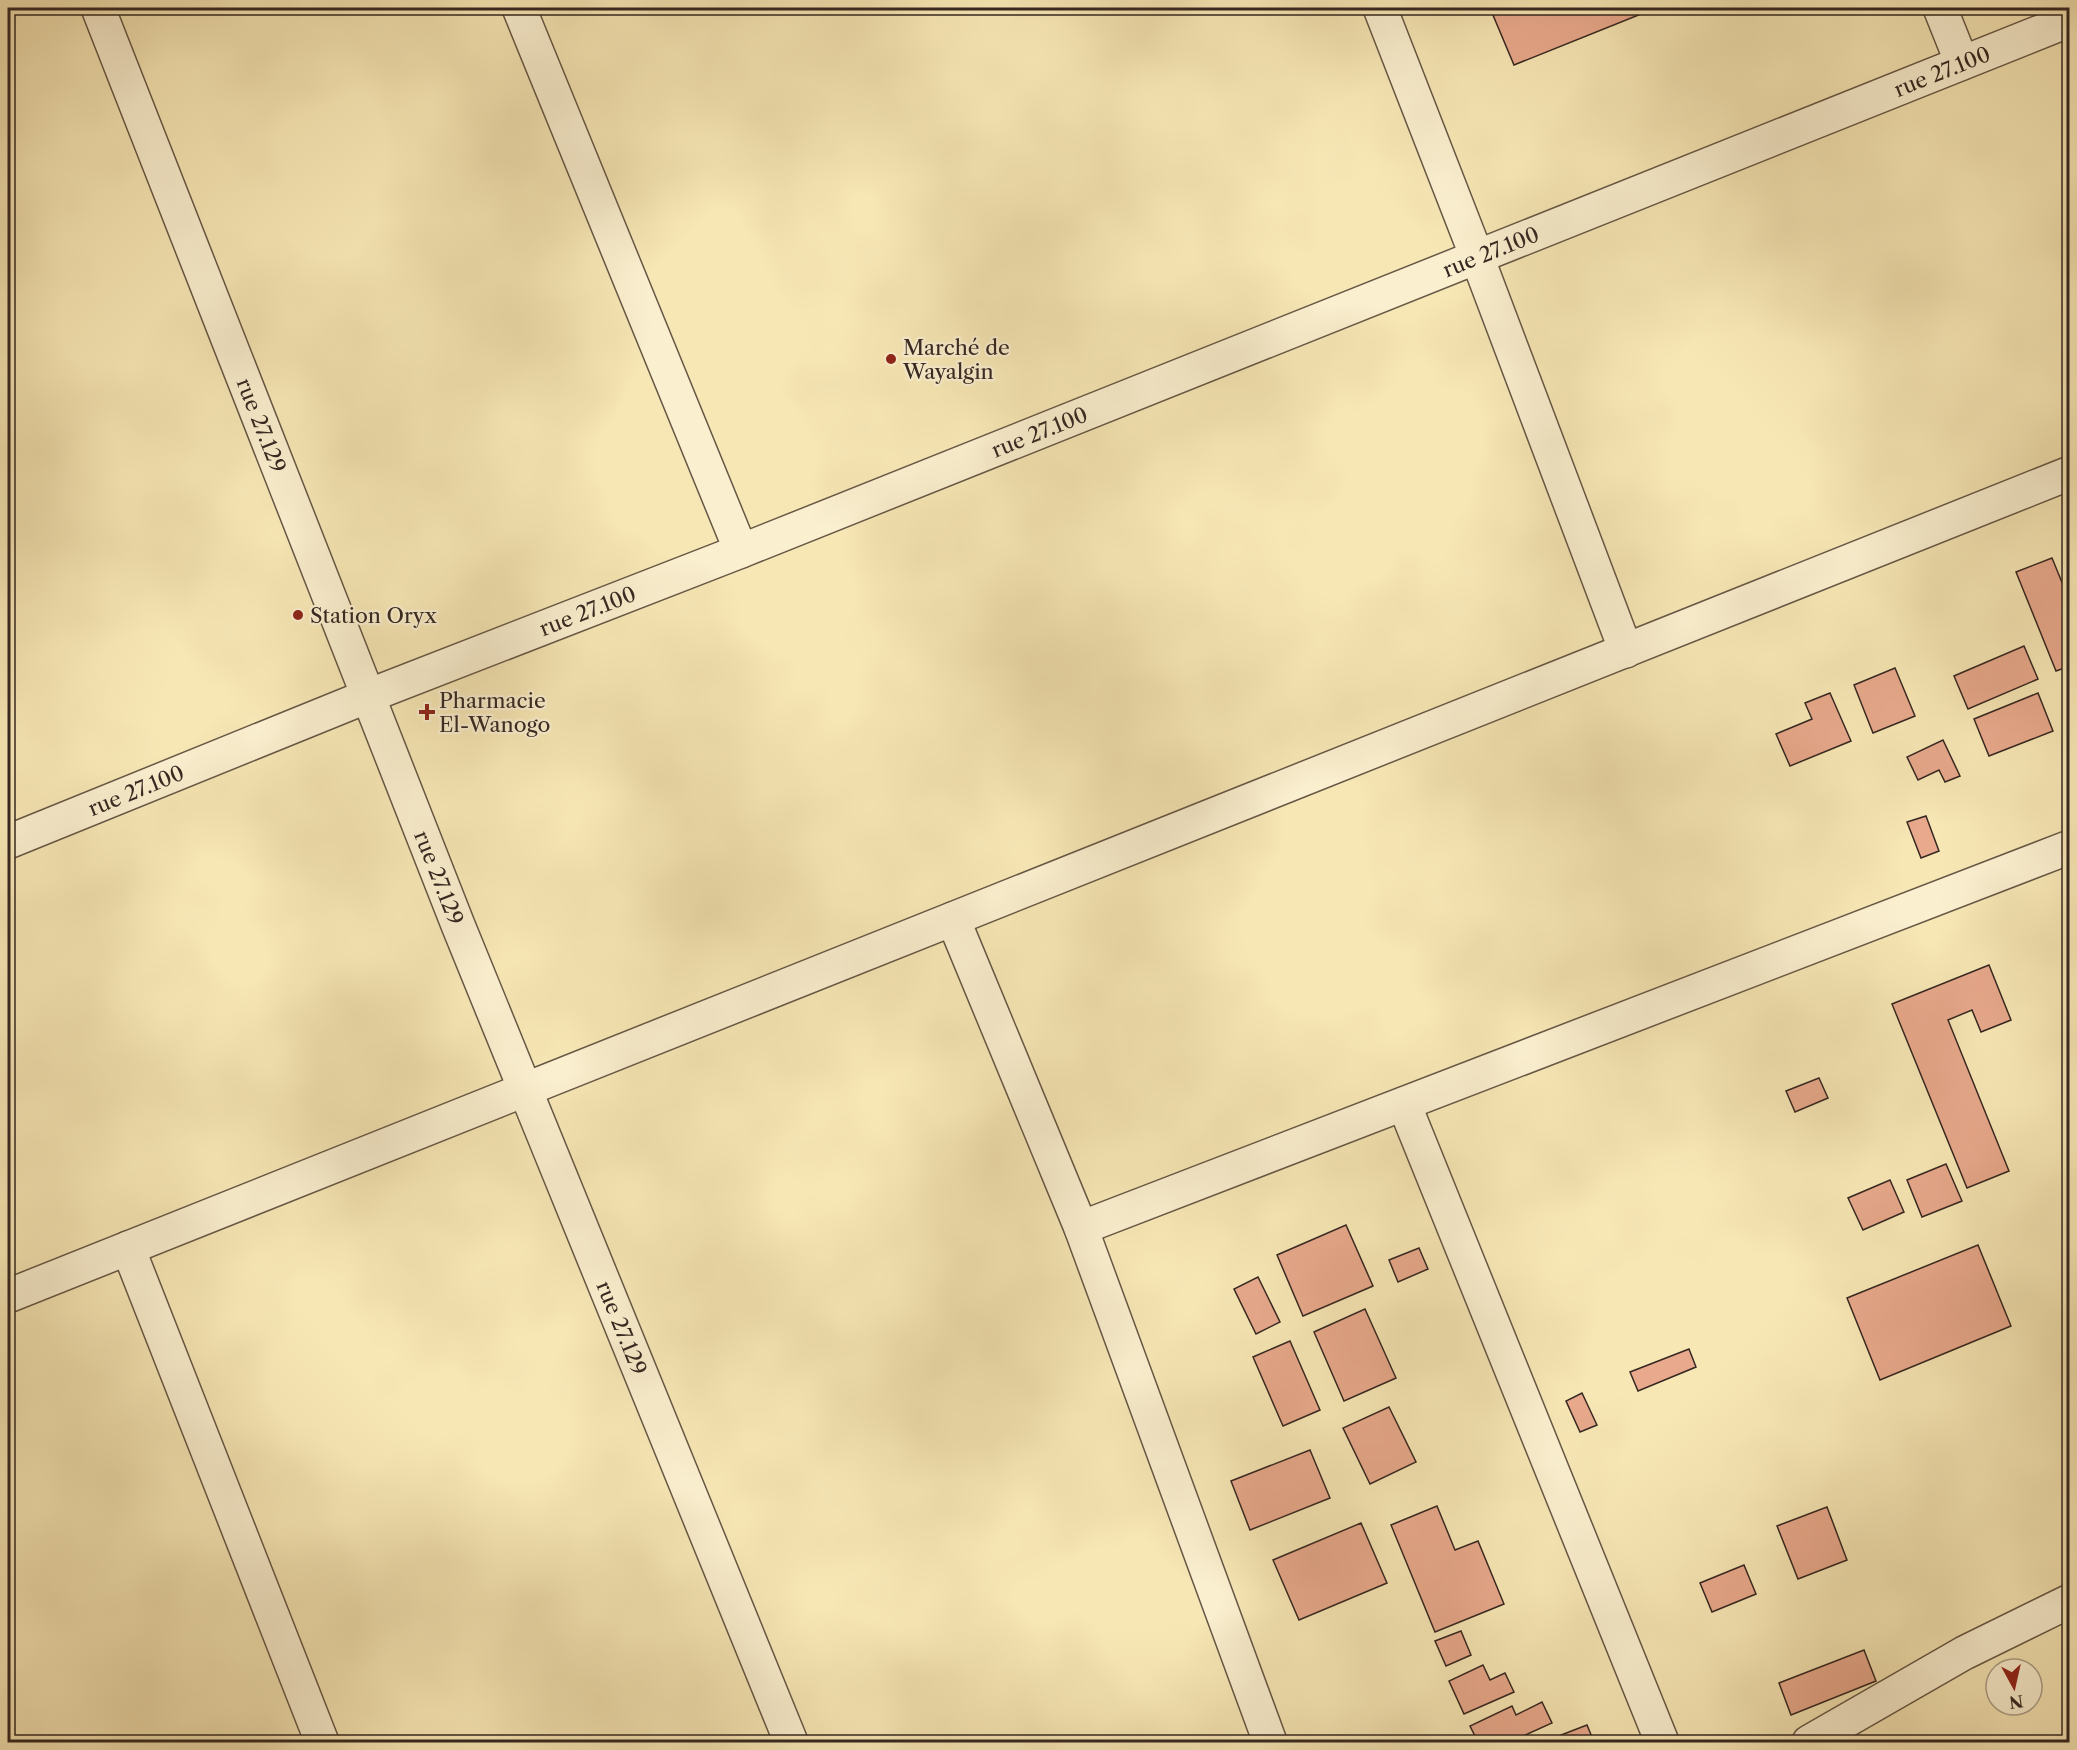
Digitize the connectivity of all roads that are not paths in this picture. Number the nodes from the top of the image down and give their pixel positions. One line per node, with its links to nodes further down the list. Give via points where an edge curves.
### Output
1 (98, 8): 11 (street, rue 27.129)
2 (519, 8): 9 (street)
3 (1380, 8): 7 (street)
4 (1940, 8): 6 (street)
5 (2070, 20): 6 (street, rue 27.100)
6 (1962, 63): 7 (street, rue 27.100)
7 (1477, 256): 9 (street, rue 27.100); 10 (street)
8 (2070, 473): 10 (street)
9 (741, 551): 11 (street, rue 27.100)
10 (1626, 651): 14 (street)
11 (368, 696): 12 (street, rue 27.100); 15 (street, rue 27.129)
12 (8, 842)
13 (2070, 847): 16 (street)
14 (953, 919): 15 (street); 17 (street)
15 (524, 1090): 18 (street); 22 (street, rue 27.129)
16 (1404, 1104): 17 (street); 24 (street)
17 (1081, 1228): 23 (street)
18 (128, 1248): 19 (street); 21 (street)
19 (8, 1296)
20 (2070, 1601): 25 (street, via 1964,1653)
21 (322, 1743)
22 (791, 1743)
23 (1270, 1743)
24 (1662, 1743)
25 (1809, 1743)

